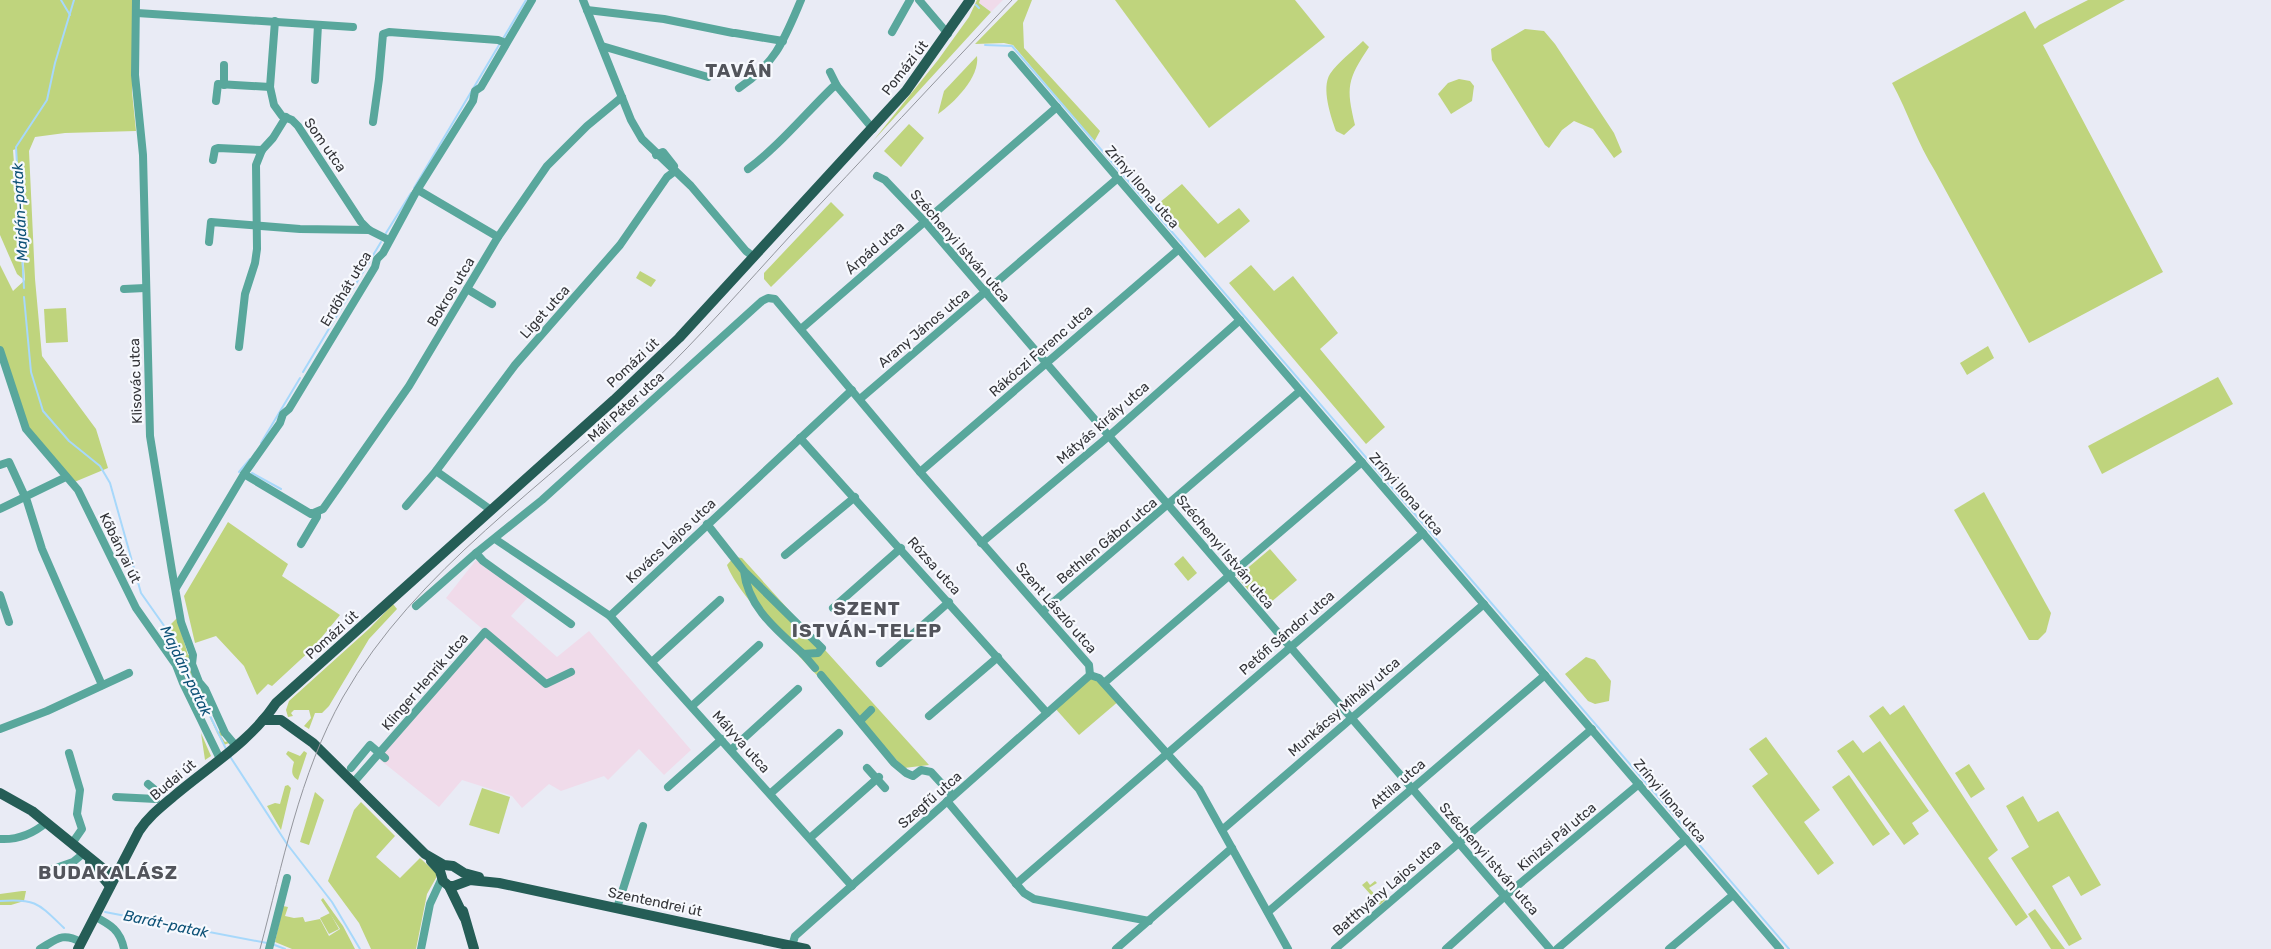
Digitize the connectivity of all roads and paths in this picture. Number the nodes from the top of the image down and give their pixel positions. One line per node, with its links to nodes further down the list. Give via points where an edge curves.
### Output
1 (136, 0): 9 (street, Klisovác utca)
2 (532, 0): 16 (street, Erdőhát utca)
3 (583, 0): 8 (street)
4 (801, 0): 15 (street)
5 (910, 0): 13 (street)
6 (919, 0): 14 (street)
7 (970, 0): 14 (main road, Pomázi út)
8 (588, 10): 15 (street, via 664,19); 17 (street)
9 (137, 13): 10 (street); 50 (street, Klisovác utca, via 135,75 143,156)
10 (275, 21): 11 (street); 25 (street, Som utca)
11 (318, 25): 12 (street); 22 (street)
12 (353, 27)
13 (892, 32)
14 (948, 34): 32 (main road, Pomázi út, via 906,92)
15 (783, 41): 26 (street, via 771,62)
16 (506, 43): 31 (street, via 383,34); 39 (street, Erdőhát utca)
17 (602, 46): 21 (street); 27 (street)
18 (1012, 55): 29 (street, Zrínyi Ilona utca)
19 (224, 64): 23 (street)
20 (830, 72): 24 (street)
21 (708, 77)
22 (315, 80)
23 (224, 85): 25 (street); 28 (street, via 216,86)
24 (837, 86): 32 (street); 35 (street)
25 (270, 87): 30 (street, Som utca, via 278,111)
26 (739, 88)
27 (622, 97): 36 (street, via 642,139); 45 (street, Bokros utca, via 547,166)
28 (216, 101)
29 (1057, 107): 38 (street, Zrínyi Ilona utca); 41 (street, Árpád utca)
30 (286, 117): 33 (street); 40 (street, Som utca, via 304,134)
31 (372, 122)
32 (873, 128): 49 (main road, Pomázi út)
33 (262, 150): 34 (street, via 218,148); 42 (street, via 256,165)
34 (213, 160)
35 (748, 168)
36 (675, 171): 49 (street, via 692,186); 68 (street, Liget utca, via 667,177 620,245 515,365)
37 (878, 176): 41 (street, Széchenyi István utca)
38 (1118, 178): 48 (street, Zrínyi Ilona utca); 53 (street, Arany János utca)
39 (418, 190): 45 (street); 46 (street, Erdőhát utca)
40 (359, 219): 43 (street); 44 (street, Som utca)
41 (925, 222): 53 (street, Széchenyi István utca); 57 (street, Árpád utca)
42 (256, 225): 43 (street); 47 (street, via 211,222); 58 (street, via 255,263 245,294)
43 (353, 230): 44 (street)
44 (369, 230): 46 (street, Som utca)
45 (498, 238): 52 (street, Bokros utca)
46 (388, 240): 70 (street, Erdőhát utca, via 289,409)
47 (209, 242)
48 (1179, 249): 56 (street, Zrínyi Ilona utca); 60 (street, Rákóczi Ferenc utca)
49 (754, 258): 77 (main road, Pomázi út, via 680,338)
50 (145, 288): 51 (street); 89 (street, Klisovác utca, via 150,436)
51 (124, 289)
52 (467, 289): 55 (street); 78 (street, Bokros utca, via 409,386 323,509)
53 (985, 293): 60 (street, Széchenyi István utca); 63 (street, Arany János utca)
54 (775, 299): 57 (street, Szent László utca); 81 (street, Máli Péter utca, via 762,301)
55 (492, 304)
56 (1240, 320): 62 (street, Zrínyi Ilona utca); 64 (street, Mátyás király utca)
57 (801, 328): 61 (street, Szent László utca)
58 (239, 347)
59 (0, 350): 71 (street, Kőbányai út, via 26,429)
60 (1045, 364): 64 (street, Széchenyi István utca); 69 (street, Rákóczi Ferenc utca)
61 (852, 390): 63 (street, Szent László utca); 65 (street, Kovács Lajos utca)
62 (1300, 391): 66 (street, Zrínyi Ilona utca); 74 (street, Bethlen Gábor utca)
63 (860, 399): 69 (street, Szent László utca)
64 (1109, 436): 74 (street, Széchenyi István utca); 82 (street, Mátyás király utca)
65 (800, 438): 73 (street, Rózsa utca); 79 (street, Kovács Lajos utca)
66 (1362, 462): 80 (street, Zrínyi Ilona utca); 88 (street)
67 (3, 463): 72 (street)
68 (436, 471): 75 (street, Liget utca); 77 (street)
69 (920, 472): 82 (street, Szent László utca)
70 (244, 474): 78 (street, via 311,514); 89 (street, Erdőhát utca)
71 (66, 476): 72 (street); 125 (street, Kőbányai út, via 82,498 136,608 176,665 183,684)
72 (25, 497): 76 (street); 111 (street, via 42,549)
73 (855, 497): 84 (street, Rózsa utca); 86 (street)
74 (1168, 504): 88 (street, Széchenyi István utca); 96 (street, Bethlen Gábor utca)
75 (406, 506)
76 (0, 509)
77 (492, 510): 116 (main road, Pomázi út, via 284,697)
78 (317, 513): 83 (street, Bokros utca)
79 (707, 524): 87 (street); 97 (street, Kovács Lajos utca)
80 (1423, 533): 93 (street, Zrínyi Ilona utca); 101 (street, Petőfi Sándor utca)
81 (495, 539): 85 (street, Máli Péter utca); 97 (street)
82 (981, 543): 96 (street, Szent László utca)
83 (301, 544)
84 (901, 548): 92 (street, Rózsa utca); 95 (street)
85 (476, 553): 94 (street, Máli Péter utca); 99 (street)
86 (785, 555)
87 (744, 571): 102 (street, via 754,604); 102 (street, via 822,648 818,653)
88 (1229, 577): 101 (street, Széchenyi István utca); 110 (street)
89 (176, 588): 125 (street, Klisovác utca, via 181,622 193,652 192,664 226,733)
90 (0, 595): 98 (street)
91 (720, 600): 104 (street)
92 (949, 602): 103 (street, Rózsa utca); 105 (street)
93 (1484, 604): 108 (street, Zrínyi Ilona utca); 118 (street, Munkácsy Mihály utca)
94 (416, 606)
95 (833, 608)
96 (1043, 611): 109 (street, Szent László utca, via 1089,665)
97 (610, 616): 104 (street, Mályva utca)
98 (10, 622)
99 (571, 624)
100 (759, 645): 113 (street)
101 (1290, 647): 118 (street, Széchenyi István utca); 127 (street, Petőfi Sándor utca)
102 (803, 654): 119 (street)
103 (998, 657): 115 (street, Rózsa utca); 117 (street)
104 (653, 661): 113 (street, Mályva utca)
105 (880, 663)
106 (571, 672): 128 (street, Klinger Henrik utca, via 546,684 485,632)
107 (129, 673): 111 (street)
108 (1545, 675): 121 (street, Zrínyi Ilona utca); 137 (street, Attila utca)
109 (1090, 676): 110 (street, Szent László utca); 115 (street, Szegfű utca)
110 (1104, 683): 127 (street, Szent László utca)
111 (102, 685): 120 (street)
112 (798, 689): 124 (street)
113 (692, 706): 123 (street, Mályva utca)
114 (871, 710): 119 (street)
115 (1047, 713): 141 (street, Szegfű utca)
116 (277, 715): 125 (main road, Budai út, via 263,720); 132 (main road, via 313,743)
117 (929, 716)
118 (1350, 718): 137 (street, Széchenyi István utca); 145 (street, Munkácsy Mihály utca)
119 (860, 721): 141 (street, via 906,774 913,776 921,770 930,772)
120 (0, 729)
121 (1592, 729): 134 (street, Zrínyi Ilona utca); 150 (street, Batthyány Lajos utca)
122 (839, 733): 139 (street)
123 (722, 739): 124 (street, Mályva utca); 135 (street)
124 (731, 750): 139 (street, Mályva utca)
125 (227, 752): 142 (main road, Budai út)
126 (69, 753): 149 (street, via 80,790 77,814 82,829)
127 (1168, 753): 145 (street, Szent László utca, via 1199,789); 160 (street, Petőfi Sándor utca)
128 (382, 756): 129 (street, via 370,745); 132 (street, Klinger Henrik utca)
129 (351, 768)
130 (867, 768): 131 (street)
131 (878, 778): 136 (street); 146 (street)
132 (353, 783): 153 (main road)
133 (148, 784): 142 (street, via 154,789)
134 (1639, 784): 147 (street, Zrínyi Ilona utca); 164 (street, Kinizsi Pál utca)
135 (668, 787)
136 (885, 788)
137 (1411, 789): 150 (street, Széchenyi István utca); 166 (street, Attila utca)
138 (0, 793): 143 (main road)
139 (771, 793): 146 (street, Mályva utca)
140 (116, 797): 142 (street)
141 (950, 799): 160 (street); 162 (street, Szegfű utca)
142 (159, 802): 156 (main road, Budai út)
143 (46, 822): 148 (street, via 31,833 12,840); 149 (main road)
144 (643, 826): 165 (street)
145 (1222, 830): 151 (street, Szent László utca)
146 (810, 838): 162 (street, Mályva utca)
147 (1686, 839): 163 (street, Zrínyi Ilona utca); 182 (street)
148 (0, 840)
149 (72, 842): 152 (main road)
150 (1458, 843): 164 (street, Széchenyi István utca); 179 (street, Batthyány Lajos utca)
151 (1232, 848): 166 (street, Szent László utca); 168 (street)
152 (84, 853): 155 (street, via 73,862); 156 (main road, via 106,871); 161 (main road)
153 (425, 854): 154 (main road); 158 (main road)
154 (455, 868): 158 (main road); 158 (main road, via 444,869); 159 (main road)
155 (53, 869)
156 (117, 874): 161 (main road, Budai út)
157 (287, 878): 170 (street)
158 (450, 881): 159 (main road); 174 (street, via 435,892); 175 (main road, via 459,893)
159 (499, 884): 165 (main road, Szentendrei út)
160 (1016, 884): 168 (street, via 1034,899)
161 (110, 886): 167 (main road, Budai út)
162 (852, 886): 171 (street, Szegfű utca, via 795,936)
163 (1733, 894): 183 (street); 184 (street, Zrínyi Ilona utca)
164 (1505, 896): 180 (street, Kinizsi Pál utca); 181 (street, Széchenyi István utca)
165 (616, 908): 171 (main road, Szentendrei út)
166 (1268, 912): 178 (street, Szent László utca)
167 (94, 916): 169 (main road, Budai út); 173 (street, via 116,928)
168 (1149, 921): 177 (street)
169 (80, 945): 172 (street, via 70,936)
170 (269, 946)
171 (788, 947): 176 (main road, Szentendrei út)
172 (40, 949)
173 (124, 949)
174 (421, 949)
175 (474, 949)
176 (806, 949)
177 (1116, 949)
178 (1288, 949)
179 (1335, 949)
180 (1446, 949)
181 (1550, 949)
182 (1557, 949)
183 (1669, 949)
184 (1780, 949)

